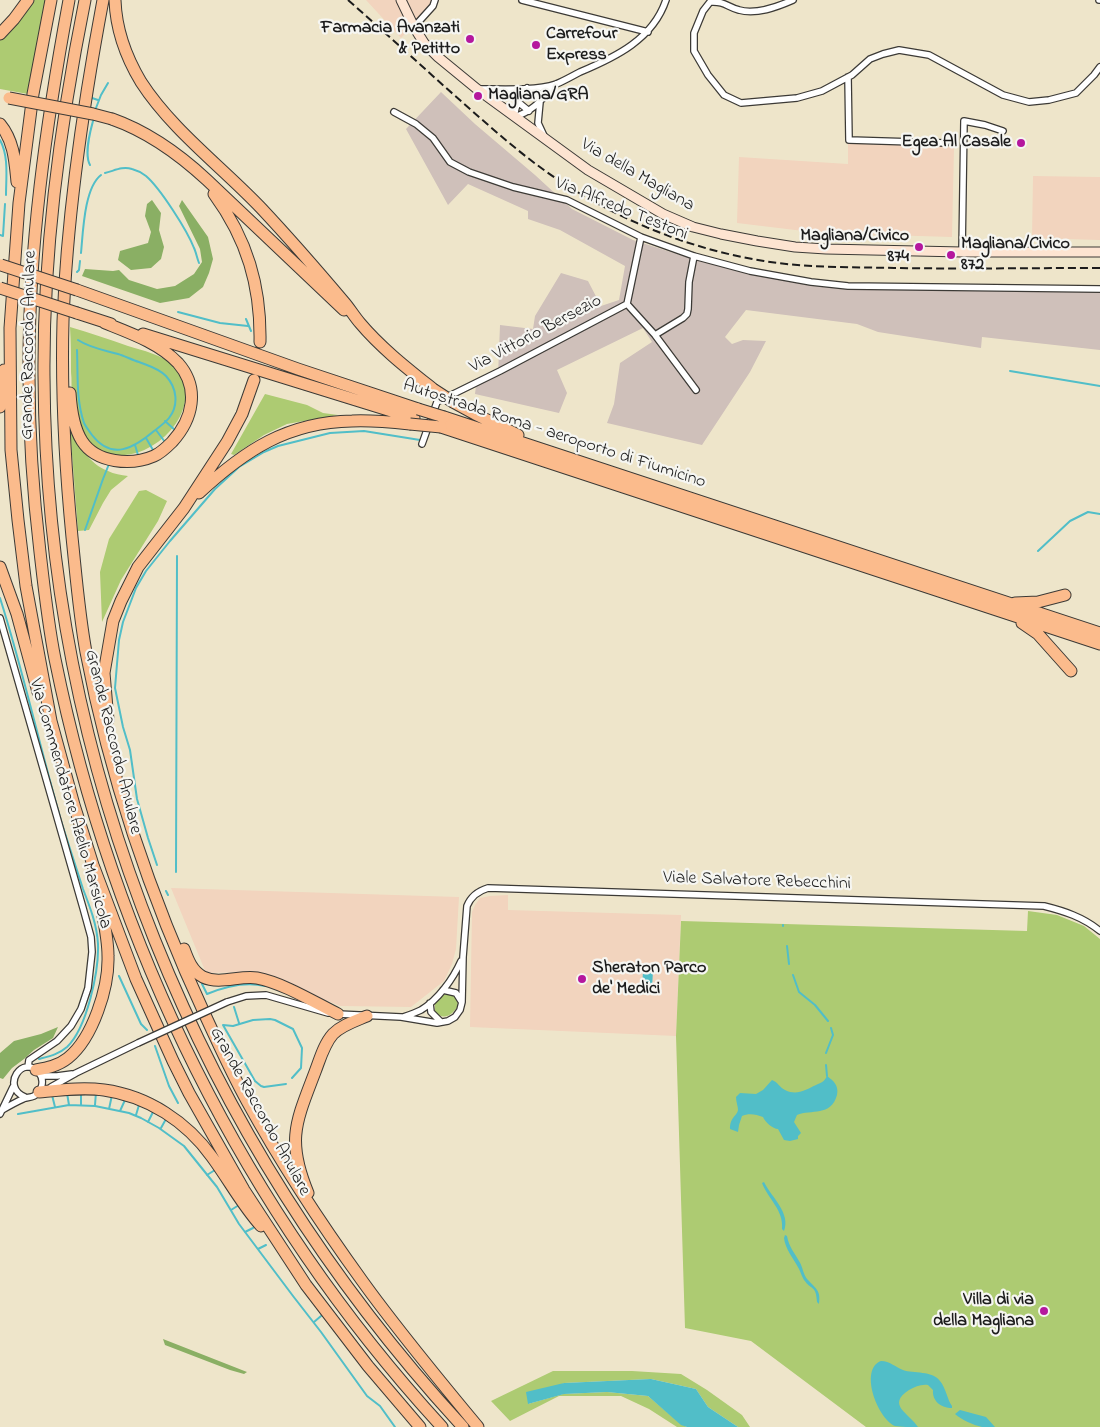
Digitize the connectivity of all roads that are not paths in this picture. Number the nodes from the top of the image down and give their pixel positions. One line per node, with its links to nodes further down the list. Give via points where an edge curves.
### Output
1 (28, 0): 14 (highway)
2 (51, 0): 31 (highway, Grande Raccordo Anulare)
3 (69, 0): 84 (highway, Grande Raccordo Anulare, via 38,194 31,285 29,379 31,456 44,583 54,656 79,761 138,943 175,1028 227,1130 279,1216 335,1297 386,1363)
4 (85, 0): 85 (highway, Grande Raccordo Anulare, via 60,137 46,293 44,374 47,464 58,580 94,759 119,844 151,934 181,1004 233,1109 339,1276 397,1351)
5 (103, 0): 42 (highway, Grande Raccordo Anulare, via 79,146)
6 (115, 0): 41 (highway, via 117,22 126,53 154,100 274,222)
7 (401, 0): 12 (main road, Via della Magliana)
8 (435, 0): 12 (street)
9 (522, 0): 13 (street)
10 (666, 0): 13 (street)
11 (793, 0): 16 (street, via 753,12 710,2 694,33 694,51 708,76 724,95 741,103 797,98 822,91)
12 (414, 27): 19 (main road, Via della Magliana, via 438,57)
13 (648, 32): 17 (street, via 601,63)
14 (0, 34)
15 (1100, 67): 16 (street, via 1076,93 1029,102 1003,96 929,55 914,52 899,50 883,54)
16 (848, 77): 29 (street, via 849,140)
17 (556, 84): 18 (street); 22 (street)
18 (527, 88): 19 (street); 21 (street)
19 (477, 89): 25 (main road, Via della Magliana)
20 (4, 97): 30 (highway, bridge, via 112,120 147,135)
21 (518, 102): 23 (street); 25 (street)
22 (540, 102): 23 (street); 28 (street, via 538,123)
23 (530, 111): 25 (street)
24 (394, 112): 32 (street, Via Alfredo Testoni, via 433,138 453,165 513,187 567,200)
25 (514, 117): 28 (main road, Via della Magliana)
26 (0, 124): 31 (highway, via 13,149)
27 (1003, 131): 33 (street, via 964,121)
28 (545, 138): 33 (main road, Via della Magliana, via 588,170 663,214 693,227 795,247)
29 (946, 143)
30 (185, 160): 41 (highway, via 329,298); 45 (highway, via 216,195 245,247 258,298)
31 (19, 203): 43 (highway, Grande Raccordo Anulare)
32 (641, 238): 35 (street, Via Alfredo Testoni); 39 (street, Via Vittorio Bersezio)
33 (962, 252): 34 (main road, Via della Magliana)
34 (1100, 252)
35 (694, 256): 38 (street, Via Alfredo Testoni, via 750,271 848,286); 44 (street, via 687,314)
36 (1, 265): 49 (highway, Autostrada Roma - aeroporto di Fiumicino, bridge, via 298,369)
37 (0, 288): 40 (highway, Autostrada Roma - aeroporto di Fiumicino, bridge)
38 (1100, 289)
39 (627, 304): 44 (street); 51 (street, Via Vittorio Bersezio, via 437,402)
40 (105, 322): 42 (highway, via 167,354 181,367 190,383 192,402 184,425 166,448 150,457 115,461 90,450 83,442 71,409); 49 (highway, Autostrada Roma - aeroporto di Fiumicino)
41 (359, 322): 52 (highway, bridge, via 396,358 453,402 497,426)
42 (63, 324): 63 (highway, Grande Raccordo Anulare, via 67,488 78,593 86,650)
43 (10, 328): 48 (highway); 62 (highway, Grande Raccordo Anulare, via 11,450 22,556 44,687)
44 (654, 335): 47 (street)
45 (260, 342)
46 (254, 380): 53 (highway, via 236,427)
47 (696, 390)
48 (0, 407)
49 (414, 417): 50 (highway, Autostrada Roma - aeroporto di Fiumicino, bridge); 50 (highway, bridge); 53 (highway, via 336,422 284,434 233,463)
50 (443, 422): 52 (highway, Autostrada Roma - aeroporto di Fiumicino); 57 (highway, Autostrada Roma - aeroporto di Fiumicino)
51 (422, 444)
52 (591, 466): 56 (highway, Autostrada Roma - aeroporto di Fiumicino)
53 (184, 508): 63 (highway, via 138,567 113,621 104,673 108,729)
54 (0, 567): 62 (highway, via 19,620 46,717)
55 (1065, 594): 56 (highway, via 1038,602)
56 (1008, 603): 59 (highway, Autostrada Roma - aeroporto di Fiumicino)
57 (998, 610): 60 (highway, Autostrada Roma - aeroporto di Fiumicino); 61 (highway, via 1034,630)
58 (0, 618): 75 (street, Via Commendatore Azelio Marsicola, via 91,937 88,988 81,1009 57,1041 29,1060)
59 (1100, 634)
60 (1100, 644)
61 (1071, 671)
62 (61, 755): 64 (highway, Grande Raccordo Anulare)
63 (120, 790): 65 (highway, Grande Raccordo Anulare)
64 (93, 865): 75 (highway, via 107,938 108,969 103,993 92,1023 77,1049 51,1067); 82 (highway, Grande Raccordo Anulare, via 136,979 172,1061 231,1168)
65 (148, 877): 71 (highway, via 189,961 199,974 216,980 246,977 266,980); 81 (highway, Grande Raccordo Anulare, via 181,962 245,1098)
66 (1100, 931): 67 (street, Viale Salvatore Rebecchini, via 1077,916 1044,906 491,888 474,894 469,902)
67 (463, 957): 68 (street, Viale Salvatore Rebecchini, via 452,980); 69 (street, Viale Salvatore Rebecchini)
68 (443, 990): 69 (street, via 456,993); 70 (street, Viale Salvatore Rebecchini)
69 (462, 1002): 74 (street, via 456,1017)
70 (430, 1003): 73 (street, Viale Salvatore Rebecchini); 74 (street, via 431,1012)
71 (338, 1014): 72 (street, Viale Salvatore Rebecchini); 76 (street, Viale Salvatore Rebecchini, bridge, via 313,1010 266,995 246,996)
72 (366, 1016): 73 (street, Viale Salvatore Rebecchini); 81 (highway, via 349,1023 328,1040 296,1127 296,1153 302,1178)
73 (401, 1017): 74 (street, Viale Salvatore Rebecchini)
74 (441, 1022)
75 (35, 1071): 76 (street, Viale Salvatore Rebecchini, via 57,1076); 77 (street, via 22,1068 15,1073); 78 (street, via 42,1085)
76 (76, 1073): 78 (street, Viale Salvatore Rebecchini)
77 (13, 1087): 79 (street); 80 (street)
78 (39, 1092): 79 (street, via 35,1096); 82 (highway, via 84,1089 112,1092 148,1103 175,1118 201,1142 250,1214)
79 (24, 1097): 80 (street)
80 (1, 1112)
81 (336, 1245): 86 (highway, Grande Raccordo Anulare, via 364,1285)
82 (285, 1253): 83 (highway, Grande Raccordo Anulare, via 358,1354)
83 (420, 1427)
84 (442, 1427)
85 (463, 1427)
86 (478, 1427)

